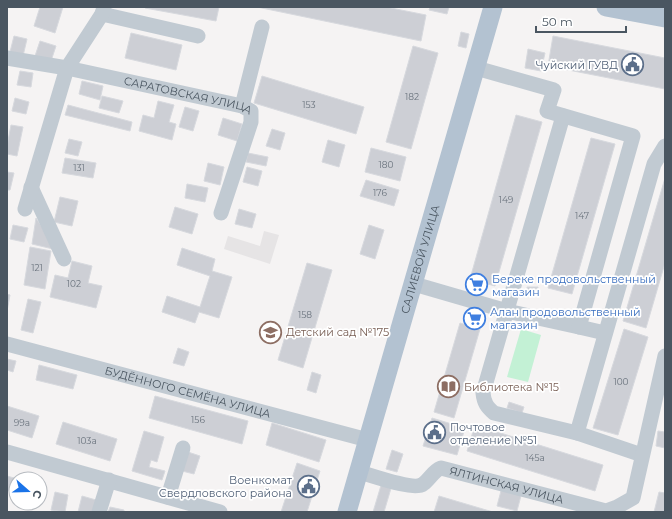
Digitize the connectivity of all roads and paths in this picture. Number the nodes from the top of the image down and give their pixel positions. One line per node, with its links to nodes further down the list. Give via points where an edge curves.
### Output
1 (493, 7): 9 (main road, САЛИЕВОЙ УЛИЦА)
2 (606, 7): 4 (main road)
3 (103, 10): 6 (street); 8 (street)
4 (665, 18)
5 (262, 27): 10 (street)
6 (198, 36)
7 (7, 58): 8 (street, САРАТОВСКАЯ УЛИЦА)
8 (66, 68): 10 (street, САРАТОВСКАЯ УЛИЦА); 13 (street)
9 (476, 68): 11 (street, via 554,90 548,111); 17 (main road, САЛИЕВОЙ УЛИЦА)
10 (242, 106): 15 (street, САРАТОВСКАЯ УЛИЦА, via 251,111 251,122)
11 (563, 116): 18 (street); 19 (street, via 633,136)
12 (665, 146): 20 (street, via 654,164)
13 (31, 188): 14 (street); 16 (street)
14 (25, 209)
15 (222, 213)
16 (64, 259)
17 (414, 284): 18 (street); 24 (main road, САЛИЕВОЙ УЛИЦА)
18 (507, 311): 19 (street); 23 (street, via 483,393 484,401 494,413)
19 (579, 327): 20 (street)
20 (605, 333): 23 (street)
21 (7, 344): 24 (street, БУДЁННОГО СЕМЁНА УЛИЦА)
22 (665, 356): 27 (street, ЯЛТИНСКАЯ УЛИЦА)
23 (576, 433): 27 (street)
24 (368, 440): 28 (main road, САЛИЕВОЙ УЛИЦА)
25 (183, 448): 30 (street)
26 (7, 452): 29 (street)
27 (642, 455): 28 (street, ЯЛТИНСКАЯ УЛИЦА, via 633,498 606,511 441,468 418,486)
28 (359, 472): 33 (main road, САЛИЕВОЙ УЛИЦА)
29 (109, 480): 30 (street); 31 (street)
30 (168, 497): 32 (street)
31 (99, 512)
32 (220, 512)
33 (347, 512)

